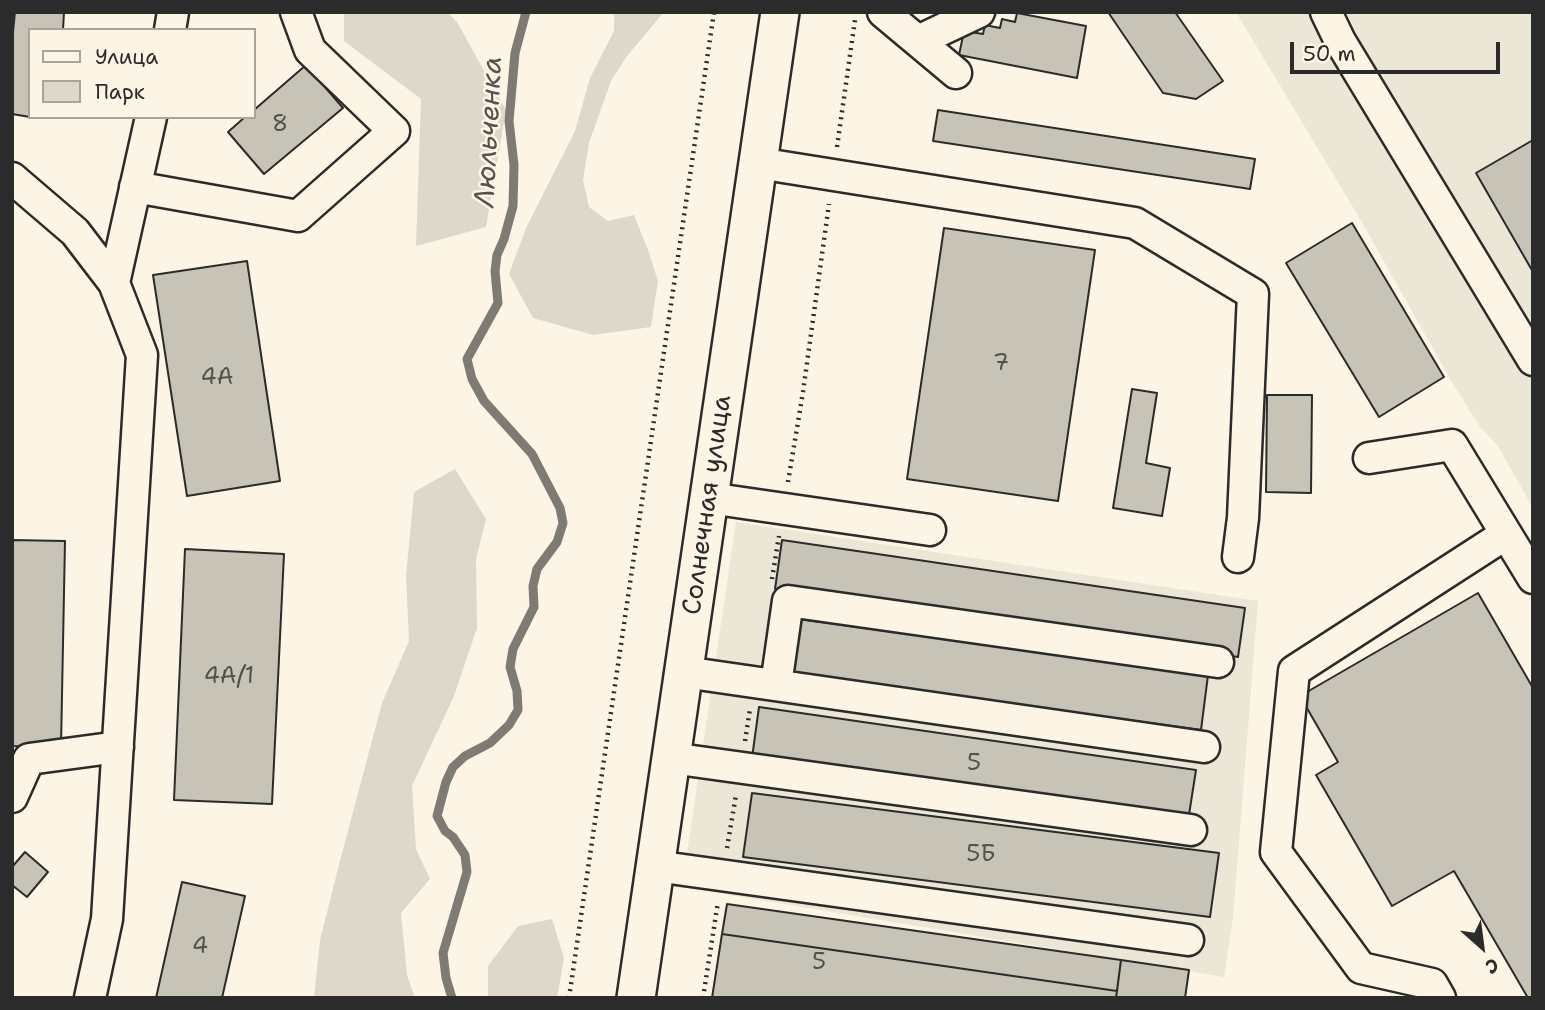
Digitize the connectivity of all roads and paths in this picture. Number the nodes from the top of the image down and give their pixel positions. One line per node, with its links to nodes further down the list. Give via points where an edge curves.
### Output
1 (296, 12): 12 (lane, via 310,50 394,131 298,216)
2 (714, 12): 32 (path)
3 (780, 12): 10 (main road, Солнечная улица)
4 (883, 12): 7 (lane)
5 (979, 12): 7 (lane)
6 (1326, 12): 14 (lane)
7 (918, 41): 8 (lane)
8 (956, 73)
9 (150, 119): 12 (lane)
10 (758, 163): 16 (main road, Солнечная улица); 19 (lane, via 1135,223 1253,294)
11 (12, 178): 13 (lane, via 75,232)
12 (135, 187): 13 (lane)
13 (114, 283): 24 (lane, via 142,355)
14 (1533, 360)
15 (1369, 458): 18 (lane, via 1452,445)
16 (709, 498): 17 (lane); 22 (main road, Солнечная улица)
17 (930, 530)
18 (1506, 534): 20 (lane); 34 (lane, via 1294,671 1276,852 1362,968 1432,985)
19 (1238, 557)
20 (1533, 578)
21 (1218, 662): 23 (lane, via 788,601)
22 (684, 672): 23 (lane); 26 (main road, Солнечная улица)
23 (776, 685): 25 (lane)
24 (118, 747): 27 (lane, via 29,759); 31 (lane, via 107,919)
25 (1204, 747)
26 (671, 758): 28 (lane); 29 (main road, Солнечная улица)
27 (12, 797)
28 (1191, 830)
29 (655, 866): 30 (lane); 33 (main road, Солнечная улица)
30 (1188, 940)
31 (90, 998)
32 (569, 998)
33 (636, 998)
34 (1440, 998)

